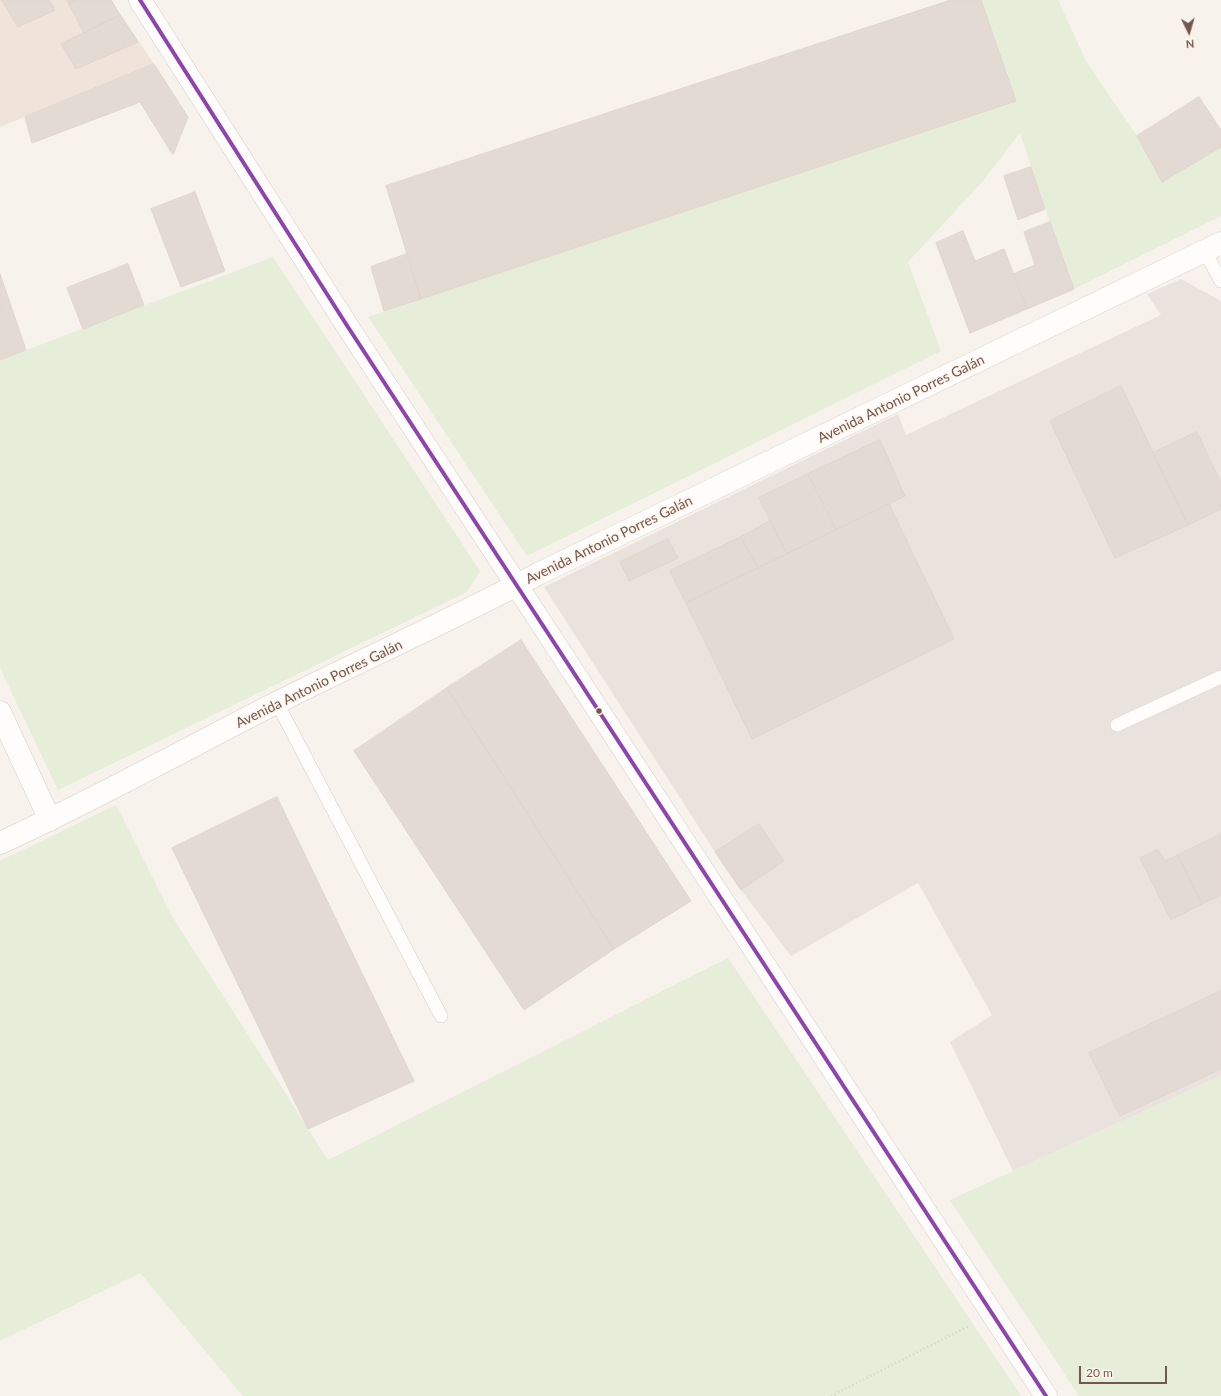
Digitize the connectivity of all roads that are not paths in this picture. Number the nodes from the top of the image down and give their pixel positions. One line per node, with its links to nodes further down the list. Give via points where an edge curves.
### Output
1 (140, 0): 4 (street, via 346,324)
2 (1213, 248): 3 (lane); 4 (street, Avenida Antonio Porres Galán)
3 (1221, 281)
4 (517, 585): 6 (street, Avenida Antonio Porres Galán); 12 (street)
5 (1221, 678): 8 (lane)
6 (277, 703): 9 (street, Avenida Antonio Porres Galán); 11 (lane)
7 (0, 712): 9 (street)
8 (1117, 725)
9 (50, 820): 10 (street, Avenida Antonio Porres Galán)
10 (0, 843)
11 (441, 1016)
12 (1046, 1396)

